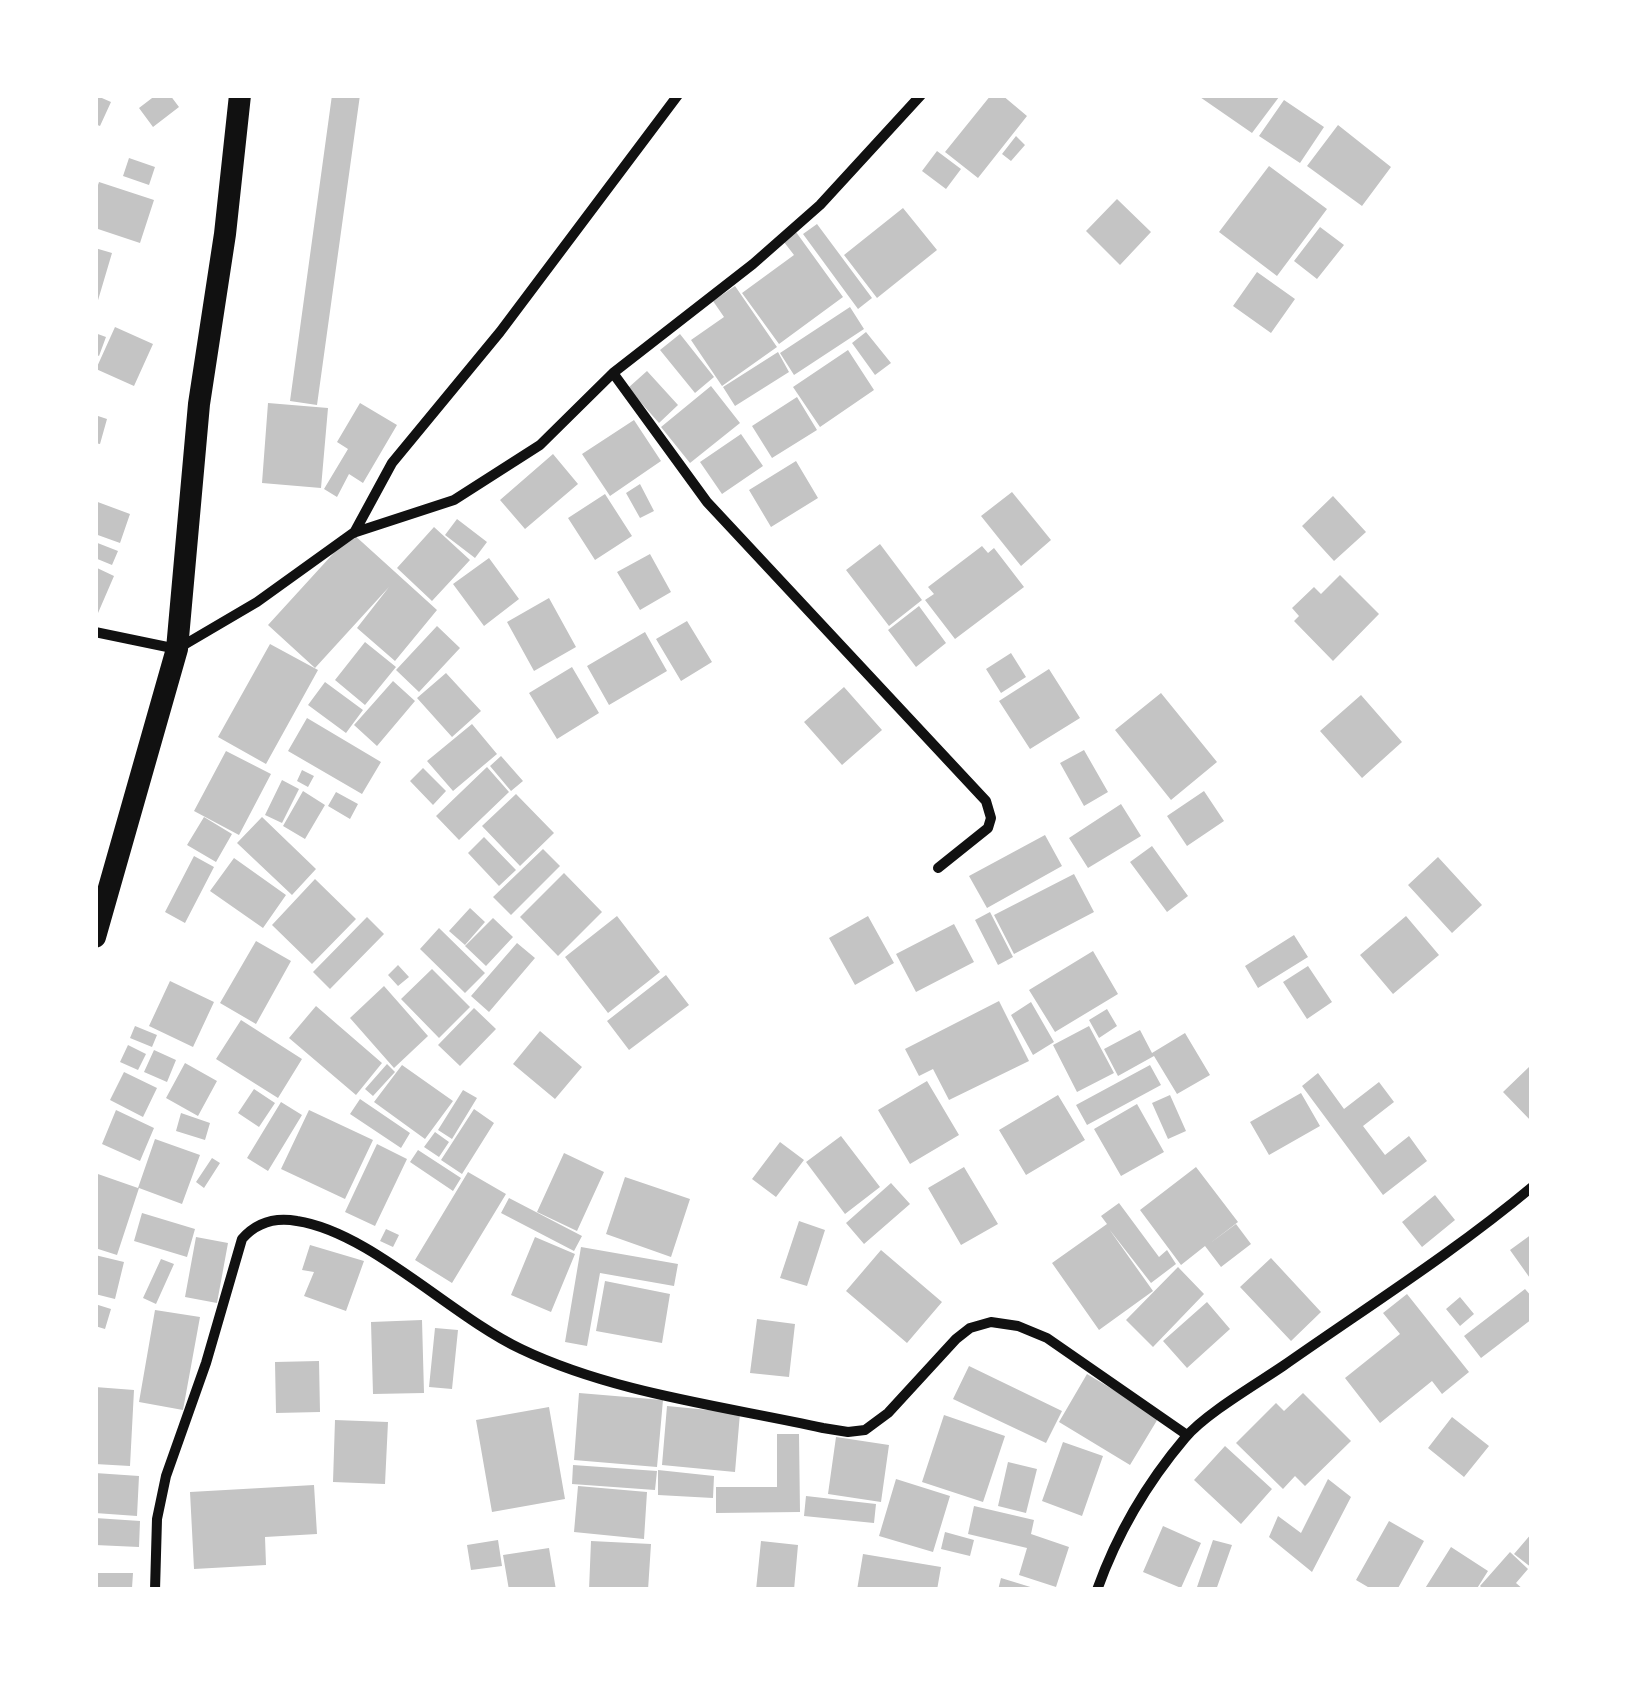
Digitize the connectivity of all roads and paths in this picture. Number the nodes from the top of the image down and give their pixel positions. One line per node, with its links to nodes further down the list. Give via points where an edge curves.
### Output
1 (240, 95): 7 (highway)
2 (678, 95): 5 (street, via 392,463)
3 (921, 95): 4 (street, via 820,205)
4 (613, 373): 5 (street, via 540,445 485,482 454,500); 8 (street, via 707,502 986,802 988,828)
5 (353, 534): 7 (street)
6 (95, 632): 7 (street)
7 (177, 649): 9 (highway)
8 (938, 868)
9 (95, 937)
10 (1532, 1187): 11 (street)
11 (1187, 1435): 12 (street, via 1046,1338 991,1322 956,1339 865,1430 823,1428 587,1378 467,1320 330,1231 296,1220 270,1221 242,1240 166,1476 156,1519); 13 (street, via 1112,1547)
12 (155, 1590)
13 (1097, 1590)

